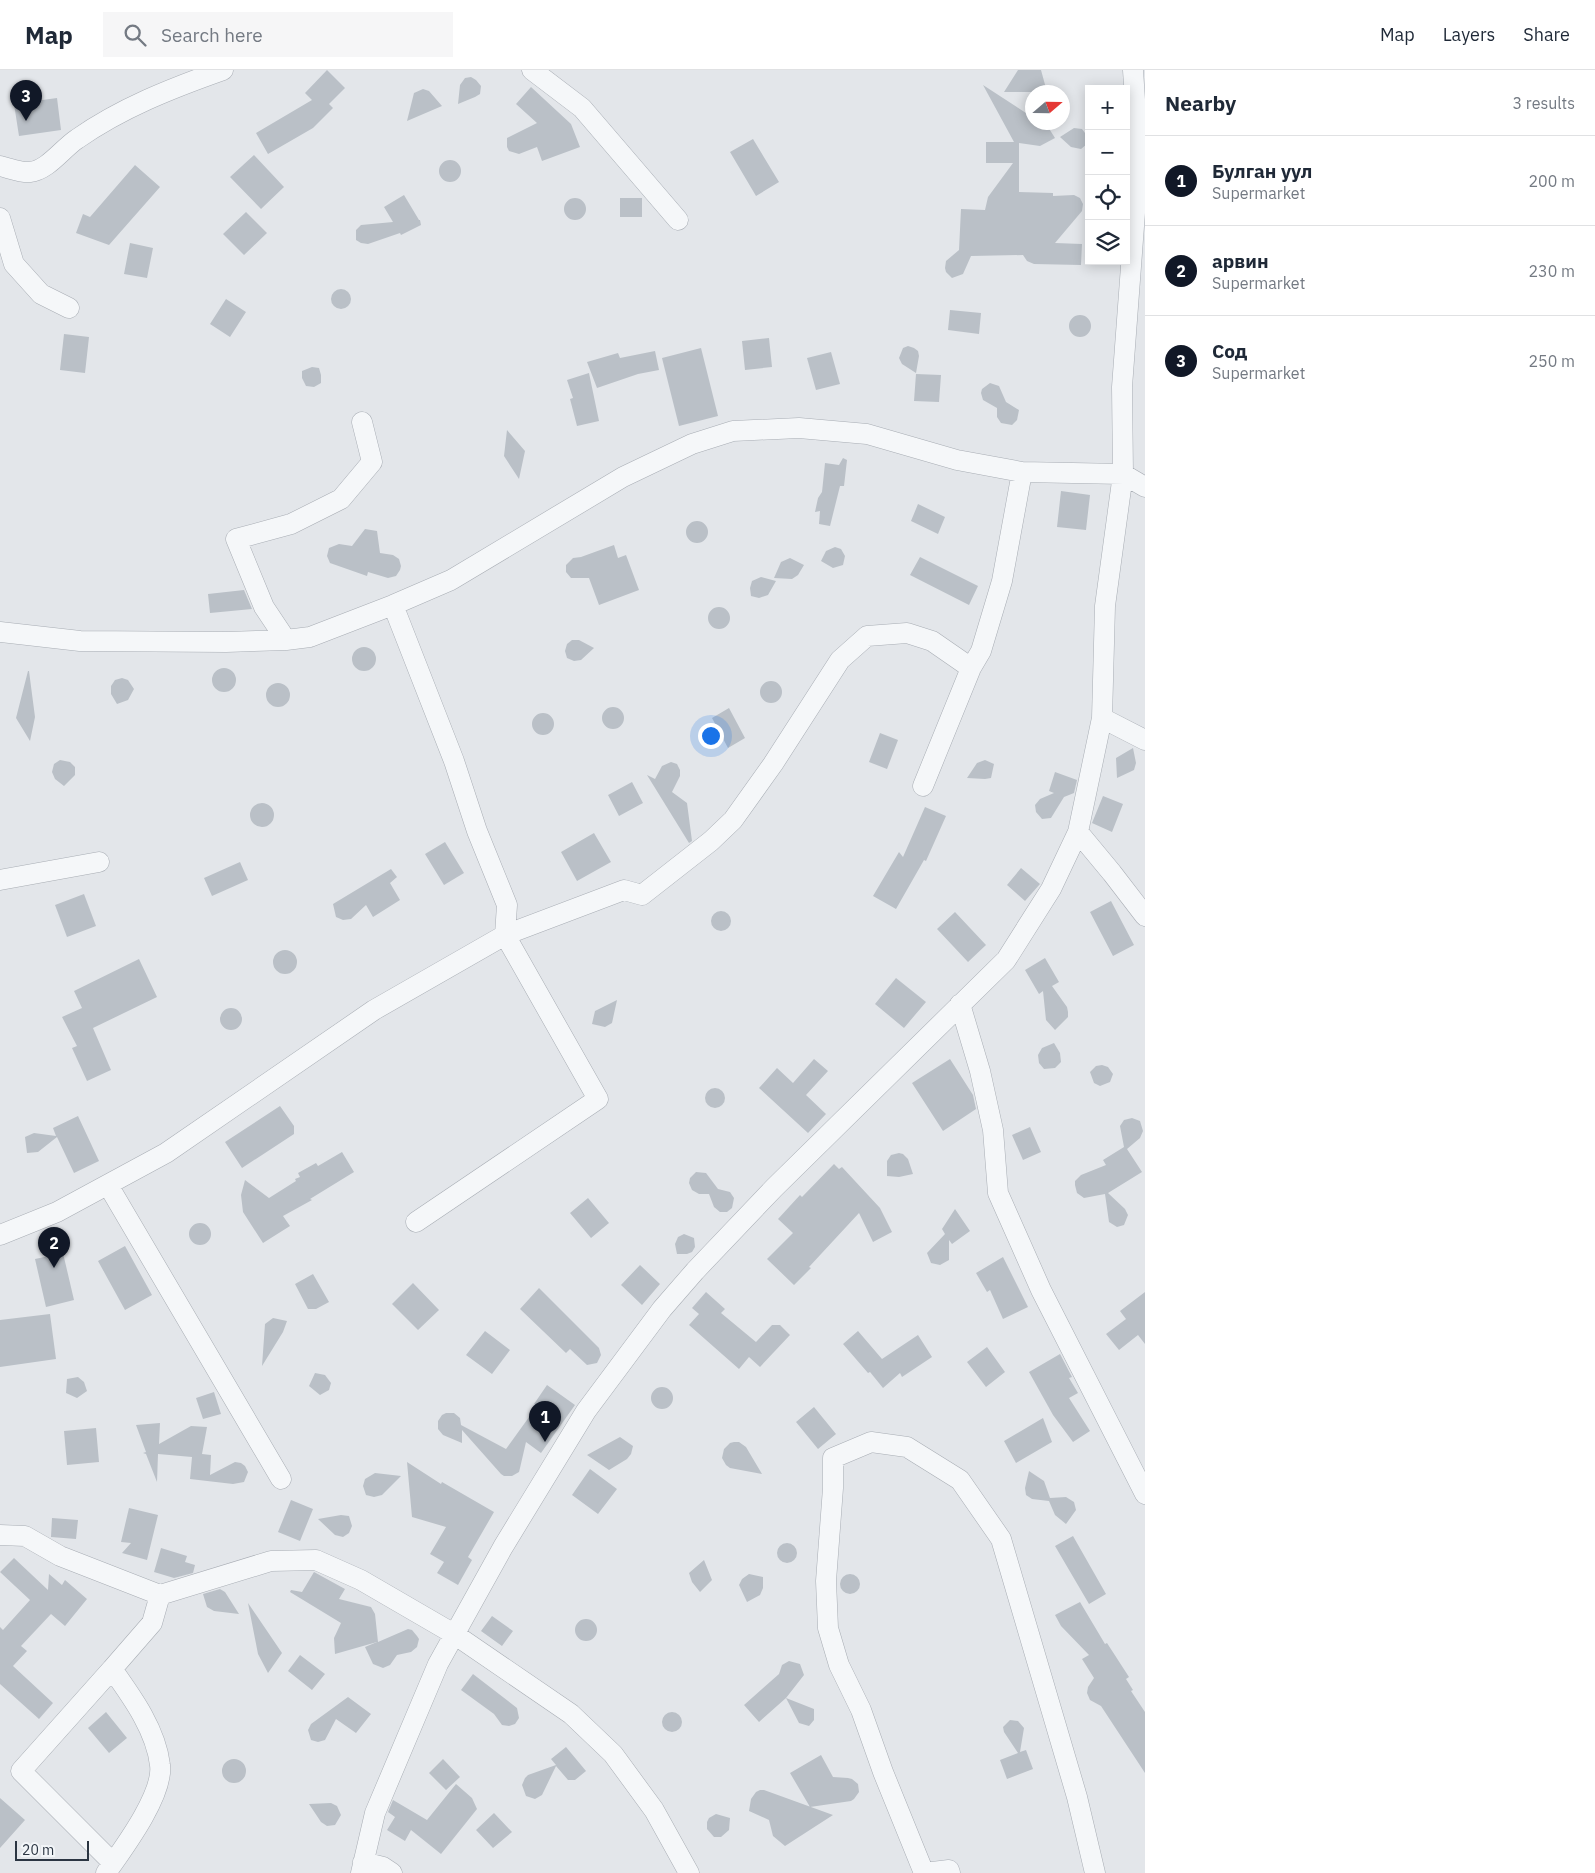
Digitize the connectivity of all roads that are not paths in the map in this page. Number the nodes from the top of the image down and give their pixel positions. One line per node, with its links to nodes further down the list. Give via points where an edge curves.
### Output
1 (223, 70): 4 (street, via 113,116 42,168 30,173)
2 (532, 70): 6 (street, via 582,108)
3 (1134, 70): 10 (street, via 1139,159 1122,387)
4 (0, 166)
5 (0, 218): 7 (street, via 14,264 41,294)
6 (678, 220)
7 (69, 308)
8 (362, 422): 14 (street, via 372,462 341,499 291,524 236,538 264,607)
9 (1022, 472): 10 (street); 12 (street, via 957,460 866,434 799,428 733,431 692,444 623,477 451,580); 15 (street, via 1002,581 981,651)
10 (1123, 474): 11 (street); 16 (street, via 1105,606)
11 (1145, 487)
12 (392, 605): 14 (street, via 310,637); 23 (street, via 507,906)
13 (0, 632): 14 (street, via 80,641)
14 (286, 640)
15 (972, 668): 18 (street); 23 (street, via 932,640 907,633 866,636 840,660 733,820 711,841 642,895 624,890)
16 (1102, 718): 17 (street); 19 (street)
17 (1145, 740)
18 (923, 786)
19 (1078, 832): 22 (street); 24 (street, via 1052,889 1006,960)
20 (99, 862): 21 (street)
21 (0, 880)
22 (1145, 916)
23 (505, 935): 25 (street, via 374,1010 166,1153); 26 (street, via 598,1099)
24 (960, 1004): 29 (street, via 993,1130 998,1193 1041,1290); 32 (street, via 774,1188 662,1309 586,1411)
25 (108, 1185): 27 (street, via 57,1212); 28 (street)
26 (416, 1222)
27 (0, 1235)
28 (281, 1479)
29 (1145, 1494)
30 (0, 1536): 31 (street, via 24,1536 68,1559)
31 (160, 1595): 32 (street, via 271,1561 316,1560 361,1580); 33 (street, via 152,1624)
32 (454, 1634): 34 (street, via 438,1664 375,1813); 37 (street, via 571,1714 613,1754 654,1810)
33 (112, 1670): 35 (street, via 134,1701 154,1742 161,1766 152,1799); 35 (street, via 21,1772)
34 (362, 1867): 36 (street, via 383,1867)
35 (110, 1868)
36 (392, 1873)
37 (689, 1873)
38 (950, 1873): 39 (street, via 949,1870 924,1873 861,1710 839,1665 828,1628 826,1581 833,1458 871,1442 907,1447 960,1480 1001,1539 1077,1797)
39 (1094, 1873)

